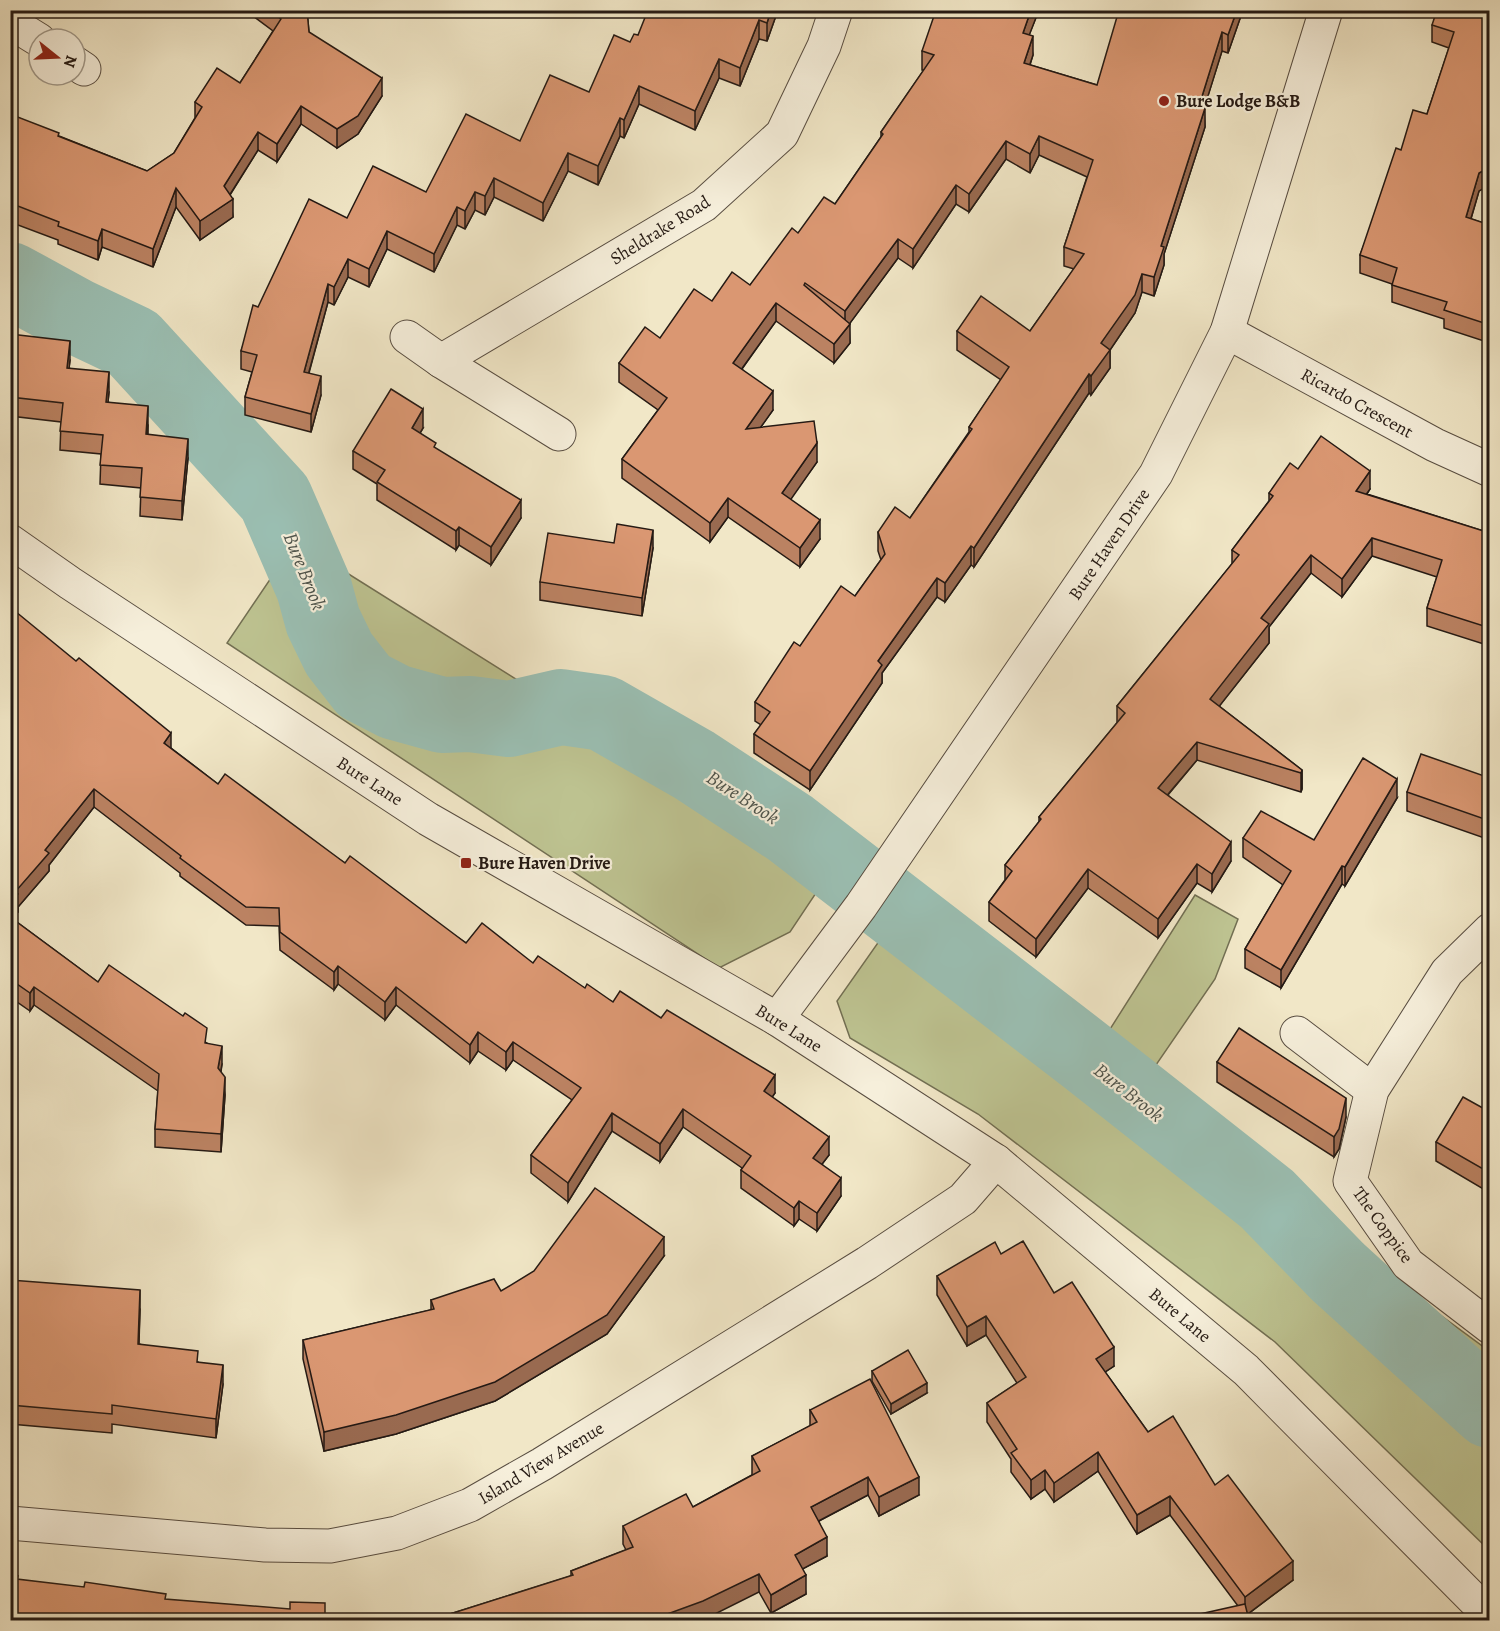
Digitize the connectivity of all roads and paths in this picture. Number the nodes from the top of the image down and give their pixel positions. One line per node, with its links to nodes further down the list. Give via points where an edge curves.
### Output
1 (836, 10): 7 (street, Sheldrake Road, via 824,46 782,134 704,205)
2 (1326, 10): 5 (street, Bure Haven Drive)
3 (10, 22): 4 (street)
4 (27, 33)
5 (1227, 332): 9 (street, Ricardo Crescent, via 1435,445); 12 (street, Bure Haven Drive, via 1156,474 861,906)
6 (407, 337): 7 (street)
7 (441, 361): 8 (street)
8 (559, 434)
9 (1490, 470)
10 (10, 541): 12 (street, Bure Lane, via 428,819)
11 (1490, 930): 14 (street, The Coppice, via 1447,972)
12 (777, 1019): 15 (street, Bure Lane)
13 (1297, 1033): 14 (street)
14 (1372, 1090): 16 (street, The Coppice, via 1350,1180 1408,1264)
15 (996, 1161): 17 (street, Island View Avenue, via 963,1199 846,1276 542,1464 470,1505 397,1533 330,1546 265,1545); 18 (street, Bure Lane, via 1246,1370)
16 (1490, 1327)
17 (10, 1523)
18 (1490, 1616)

